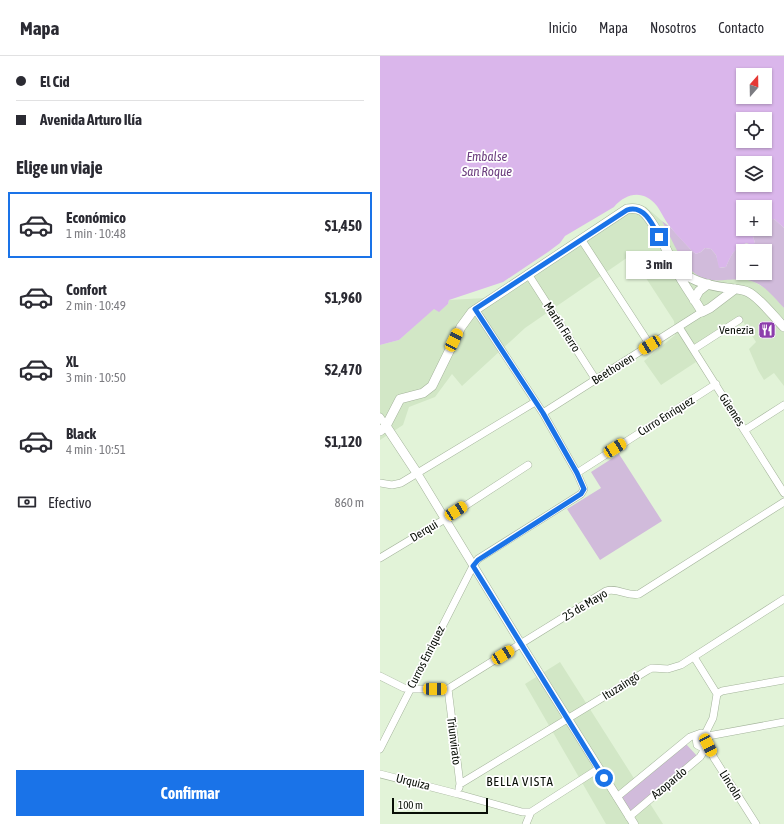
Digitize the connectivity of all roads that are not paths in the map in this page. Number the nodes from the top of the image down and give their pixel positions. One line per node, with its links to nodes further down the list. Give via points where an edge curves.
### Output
1 (581, 239): 2 (main road, via 623,211 636,209 648,218); 3 (main road); 12 (street)
2 (673, 262): 4 (main road, via 688,277); 6 (main road)
3 (528, 274): 7 (main road); 14 (street, Martín Fierro)
4 (708, 284): 5 (main road); 6 (main road, via 699,290)
5 (735, 289): 8 (main road); 11 (main road, via 751,294)
6 (694, 300): 8 (main road)
7 (475, 309): 16 (street); 20 (main road, via 461,327 432,386 423,393 400,400)
8 (702, 312): 10 (street, Beethoven)
9 (739, 320): 13 (street)
10 (679, 327): 12 (street, Beethoven); 13 (street, Güemes)
11 (784, 327)
12 (650, 345): 14 (street, Beethoven)
13 (694, 349): 15 (street, Güemes)
14 (596, 380): 18 (street, Beethoven)
15 (716, 384): 21 (street, Güemes); 24 (street, Curro Enriquez)
16 (535, 402): 18 (street); 23 (street)
17 (784, 405): 21 (street)
18 (543, 413): 24 (street)
19 (380, 417): 20 (street)
20 (383, 429): 23 (main road)
21 (745, 430): 26 (street, Güemes)
22 (528, 465): 28 (street, Derqui)
23 (417, 473): 25 (street, via 398,484); 28 (street)
24 (577, 473): 30 (street, via 583,492 478,560)
25 (380, 483)
26 (784, 493)
27 (784, 502): 32 (street, 25 de Mayo, via 639,594 606,591)
28 (444, 519): 29 (street, Derqui); 30 (street)
29 (380, 558)
30 (473, 566): 32 (street); 36 (street, Curros Enriquez)
31 (784, 599): 33 (street, Ituzaingó)
32 (521, 644): 37 (street, 25 de Mayo); 39 (street)
33 (694, 657): 38 (street); 39 (street, Ituzaingó, via 672,668 652,668)
34 (380, 676): 36 (street)
35 (784, 680): 38 (street)
36 (410, 689): 37 (street); 43 (street, Curros Enriquez)
37 (448, 689): 46 (street, Triunvirato)
38 (717, 694): 41 (street, via 713,718)
39 (568, 719): 44 (street); 46 (street, Ituzaingó)
40 (784, 722): 41 (street, Azopardo)
41 (704, 735): 42 (street, via 710,740); 42 (street, via 696,738 697,745); 48 (street, Azopardo, via 690,737)
42 (707, 746): 50 (street, Azopardo, via 700,757); 52 (street, Lincoln)
43 (380, 749)
44 (598, 769): 48 (street); 49 (street)
45 (380, 774): 47 (street, Urquiza)
46 (460, 784): 47 (street, Triunvirato)
47 (458, 794): 49 (street, Urquiza, via 522,812)
48 (617, 797): 50 (street)
49 (531, 812): 51 (street)
50 (632, 821)
51 (526, 824)
52 (756, 824)

